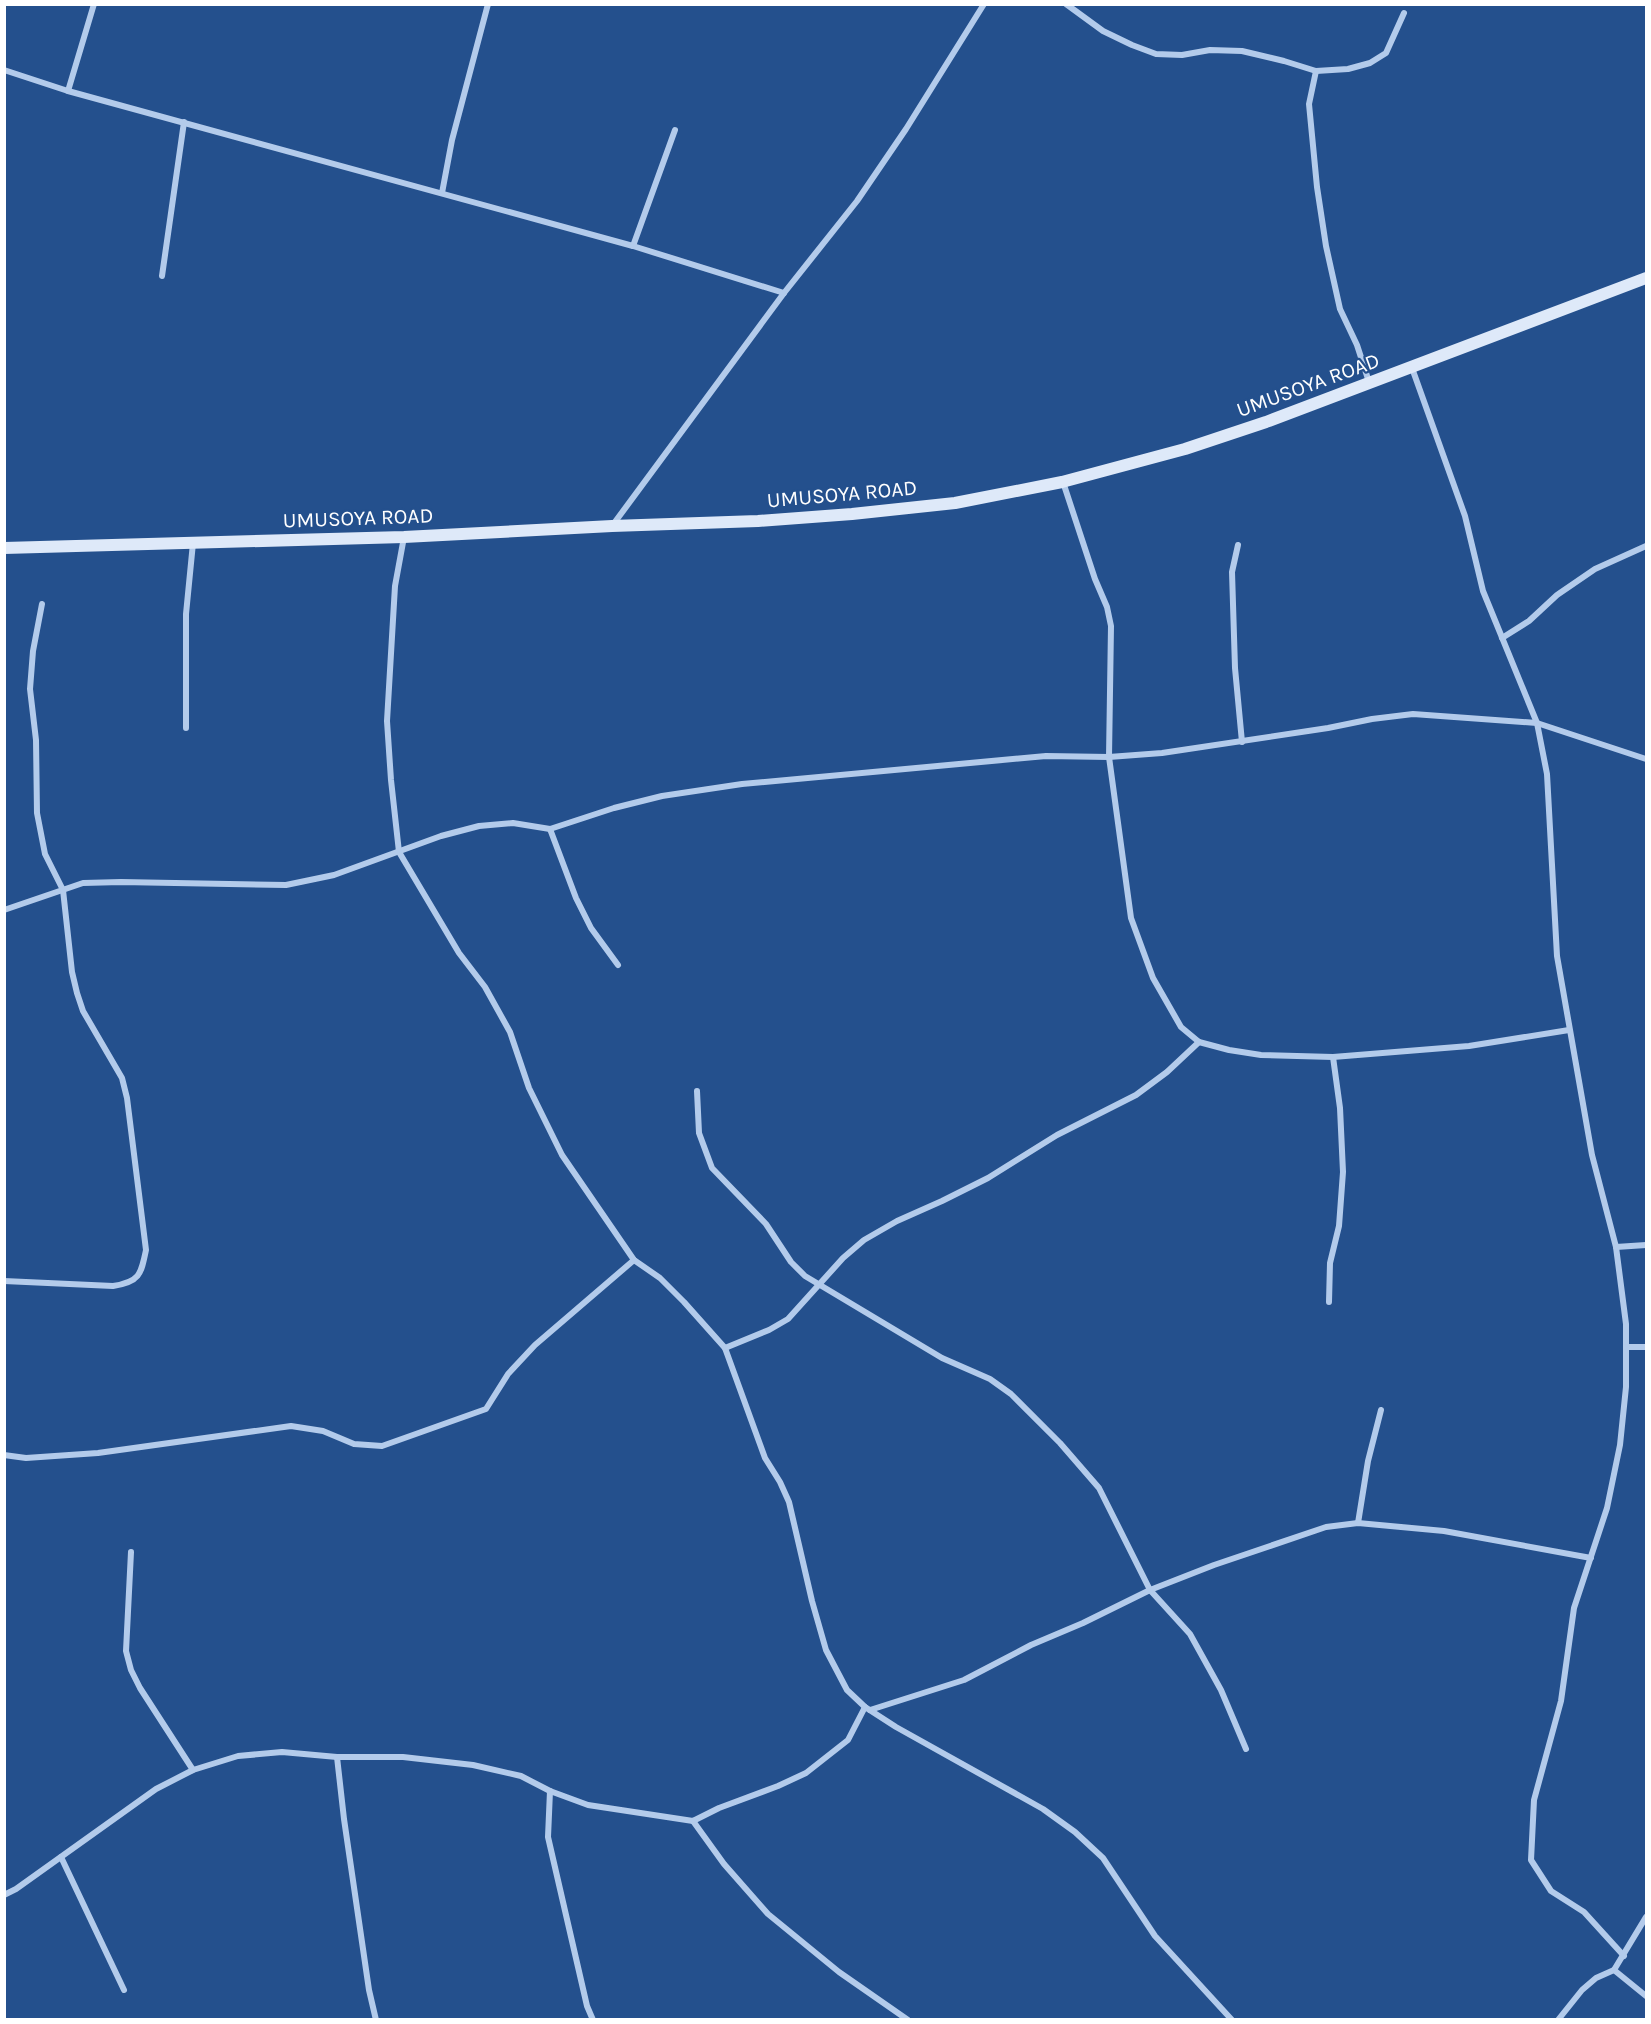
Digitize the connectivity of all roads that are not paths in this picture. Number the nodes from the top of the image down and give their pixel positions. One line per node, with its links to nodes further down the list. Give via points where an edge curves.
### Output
1 (94, 4): 8 (street)
2 (488, 4): 11 (street)
3 (984, 4): 15 (street, via 858,201)
4 (1066, 4): 7 (street, via 1103,31 1156,54 1242,51)
5 (1404, 13): 7 (street, via 1386,53 1370,63 1348,69)
6 (4, 70): 8 (street)
7 (1316, 71): 17 (street, via 1309,104 1326,246 1340,309)
8 (68, 91): 9 (street)
9 (184, 122): 11 (street); 13 (street)
10 (675, 130): 12 (street)
11 (442, 193): 12 (street)
12 (633, 246): 15 (street)
13 (162, 276)
14 (1647, 278): 16 (main road, UMUSOYA ROAD)
15 (784, 293): 19 (street)
16 (1412, 368): 17 (main road, UMUSOYA ROAD); 26 (street, via 1465,516 1483,591)
17 (1369, 383): 18 (main road, UMUSOYA ROAD, via 1185,449)
18 (1062, 482): 19 (main road, UMUSOYA ROAD, via 956,503 852,514); 30 (street, via 1111,626)
19 (612, 526): 20 (main road, UMUSOYA ROAD)
20 (404, 537): 21 (main road, UMUSOYA ROAD); 33 (street, via 395,586 387,721)
21 (193, 542): 24 (main road, UMUSOYA ROAD); 28 (street, via 186,614)
22 (1238, 545): 29 (street, via 1232,572)
23 (1647, 546): 26 (street, via 1594,569)
24 (4, 548)
25 (42, 604): 34 (street, via 30,689 36,740 37,813 45,854)
26 (1502, 638): 27 (street)
27 (1537, 723): 29 (street, via 1413,714); 31 (street); 37 (street, via 1547,774 1557,956)
28 (186, 728)
29 (1242, 742): 30 (street)
30 (1109, 757): 32 (street, via 1035,757 742,784 623,805); 38 (street, via 1131,918 1153,978 1181,1027)
31 (1647, 759)
32 (550, 829): 33 (street, via 513,824 479,826); 36 (street, via 576,898 591,928)
33 (399, 852): 34 (street, via 334,875 286,885 121,882 83,883); 43 (street, via 510,1032 529,1088 562,1155)
34 (63, 890): 35 (street); 44 (street, via 72,972 82,1011 117,1066 124,1088 146,1250 141,1272 128,1284)
35 (4, 910)
36 (618, 965)
37 (1569, 1030): 39 (street, via 1468,1046); 42 (street, via 1592,1155)
38 (1199, 1042): 39 (street, via 1261,1055); 45 (street, via 1136,1095 1057,1135 988,1178 864,1239)
39 (1333, 1057): 46 (street, via 1343,1172 1339,1226 1330,1263)
40 (697, 1091): 45 (street, via 699,1133 712,1168 765,1224 791,1262)
41 (1647, 1245): 42 (street)
42 (1616, 1247): 47 (street)
43 (634, 1260): 49 (street, via 660,1278); 51 (street, via 535,1345 508,1374 486,1409 382,1446 354,1444 323,1431 291,1426 98,1453 26,1458)
44 (4, 1281)
45 (818, 1285): 49 (street, via 788,1319); 55 (street, via 1011,1394 1099,1488)
46 (1329, 1302)
47 (1626, 1347): 48 (street); 54 (street, via 1620,1445 1607,1508)
48 (1647, 1347)
49 (725, 1348): 56 (street, via 765,1458 789,1502 826,1650 848,1690)
50 (1381, 1410): 52 (street)
51 (4, 1455)
52 (1358, 1523): 54 (street, via 1444,1531); 55 (street, via 1326,1527)
53 (131, 1552): 59 (street, via 126,1651 131,1670)
54 (1591, 1558): 65 (street, via 1574,1608 1561,1701 1534,1800 1531,1860 1551,1891 1584,1912)
55 (1150, 1590): 56 (street, via 964,1680); 57 (street, via 1190,1635 1221,1690)
56 (867, 1708): 61 (street, via 848,1740 806,1773); 72 (street, via 1043,1809 1075,1832 1103,1858 1155,1936)
57 (1246, 1749)
58 (337, 1757): 59 (street, via 282,1752 238,1756); 60 (street, via 403,1757 472,1765 521,1776); 69 (street)
59 (193, 1770): 62 (street, via 156,1789)
60 (550, 1791): 61 (street, via 588,1805); 70 (street, via 548,1837)
61 (693, 1821): 71 (street, via 768,1914 839,1972)
62 (61, 1857): 63 (street); 67 (street)
63 (4, 1895)
64 (1647, 1917): 65 (street)
65 (1624, 1956): 66 (street)
66 (1614, 1970): 68 (street); 73 (street, via 1582,1990)
67 (124, 1990)
68 (1647, 1996)
69 (376, 2019)
70 (593, 2019)
71 (909, 2019)
72 (1232, 2019)
73 (1558, 2019)

